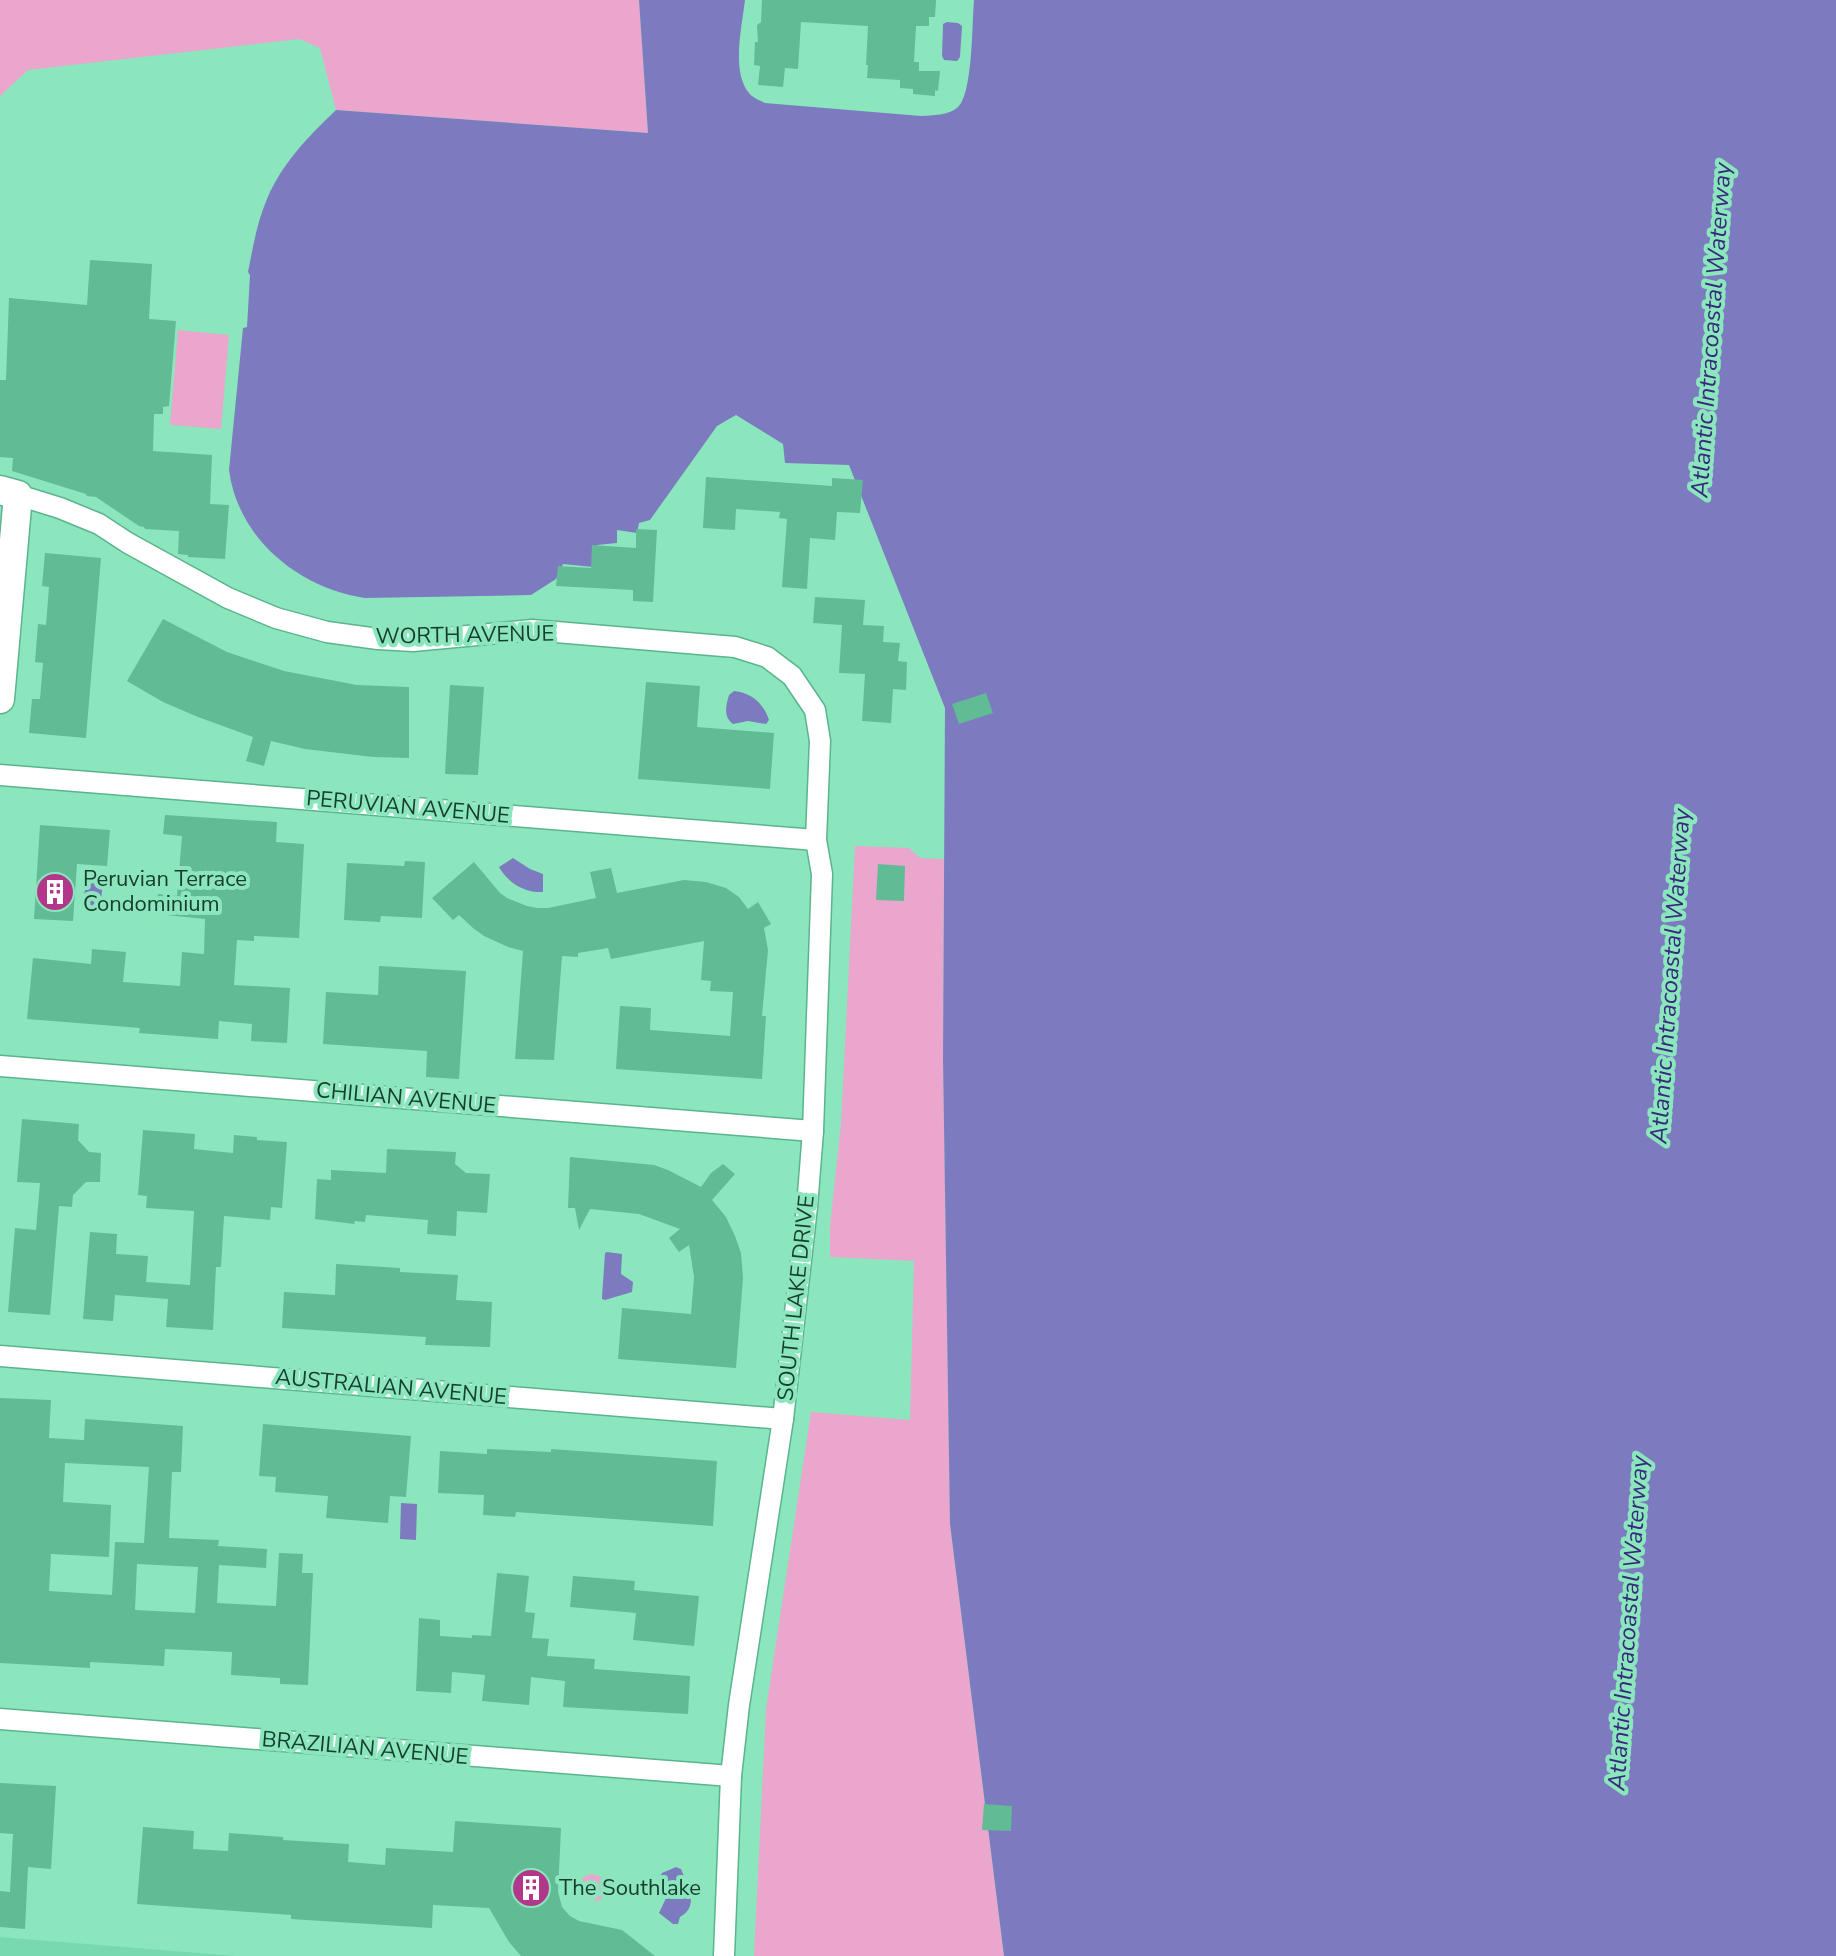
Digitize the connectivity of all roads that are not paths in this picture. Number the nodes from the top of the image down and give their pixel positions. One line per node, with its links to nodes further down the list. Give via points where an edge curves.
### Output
1 (9, 492): 2 (street, WORTH AVENUE, via 99,524 228,598 327,632 413,641 532,630 735,647); 3 (street)
2 (767, 657): 5 (street, SOUTH LAKE DRIVE, via 792,676 815,710 820,741)
3 (0, 699)
4 (0, 775): 5 (street, PERUVIAN AVENUE)
5 (816, 840): 7 (street, SOUTH LAKE DRIVE, via 822,874)
6 (0, 1066): 7 (street, CHILIAN AVENUE)
7 (813, 1131): 9 (street, SOUTH LAKE DRIVE)
8 (0, 1356): 9 (street, AUSTRALIAN AVENUE)
9 (783, 1419): 11 (street, SOUTH LAKE DRIVE)
10 (0, 1719): 11 (street, BRAZILIAN AVENUE)
11 (731, 1776): 12 (street, SOUTH LAKE DRIVE)
12 (724, 1956)

